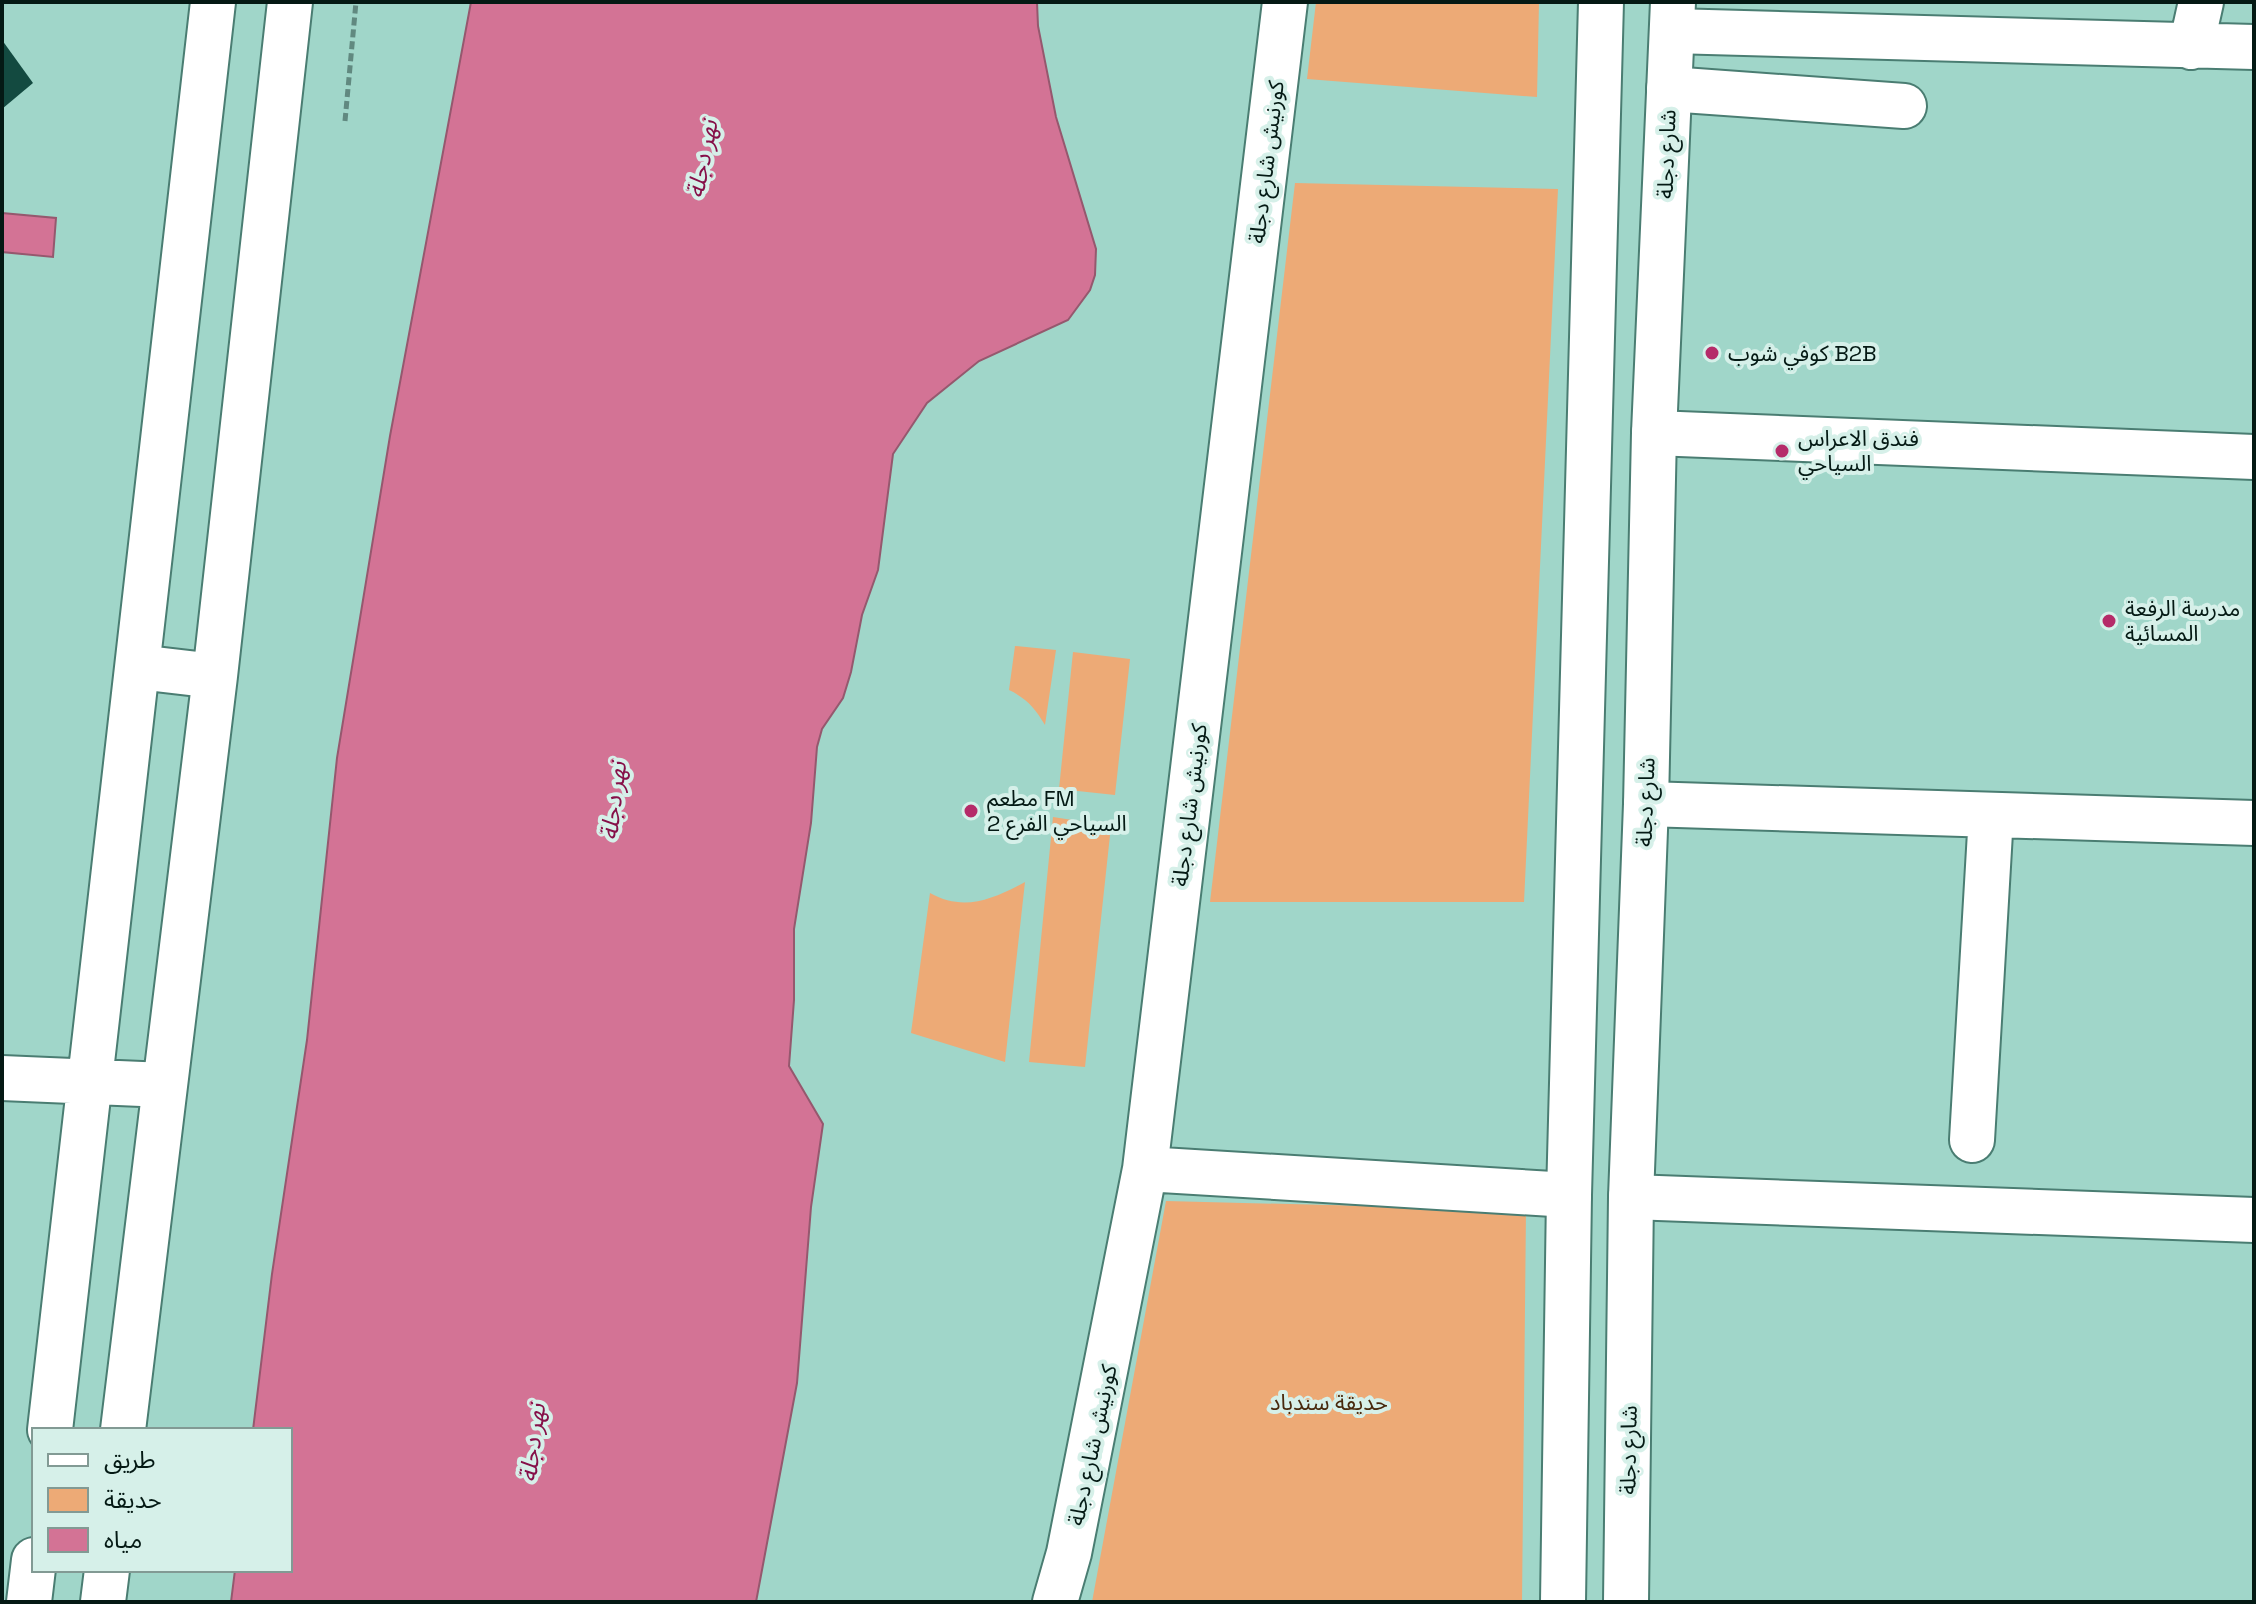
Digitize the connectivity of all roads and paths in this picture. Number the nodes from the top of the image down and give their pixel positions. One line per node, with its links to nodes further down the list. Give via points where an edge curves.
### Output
1 (213, 2): 15 (street)
2 (290, 2): 16 (street)
3 (356, 2): 12 (path)
4 (1285, 2): 24 (street, كورنيش شارع دجلة)
5 (1601, 2): 25 (street)
6 (2201, 2): 8 (street)
7 (1672, 16): 8 (street); 10 (street, شارع دجلة)
8 (2191, 47): 9 (street)
9 (2254, 47)
10 (1669, 89): 11 (street); 13 (street, شارع دجلة)
11 (1904, 106)
12 (345, 121)
13 (1654, 433): 14 (street); 17 (street, شارع دجلة)
14 (2254, 457)
15 (138, 667): 16 (street); 21 (street)
16 (215, 676): 22 (street)
17 (1646, 804): 18 (street); 26 (street, شارع دجلة)
18 (1991, 815): 19 (street); 23 (street)
19 (2254, 823)
20 (2, 1078): 21 (street)
21 (92, 1082): 22 (street); 28 (street)
22 (165, 1085): 29 (street)
23 (1972, 1140)
24 (1145, 1169): 25 (street); 34 (street, كورنيش شارع دجلة)
25 (1569, 1195): 35 (street)
26 (1631, 1197): 27 (street); 36 (street, شارع دجلة)
27 (2254, 1220)
28 (50, 1428)
29 (123, 1428)
30 (33, 1572): 32 (street)
31 (107, 1572): 33 (street)
32 (29, 1602)
33 (103, 1602)
34 (1055, 1602)
35 (1563, 1602)
36 (1626, 1602)

